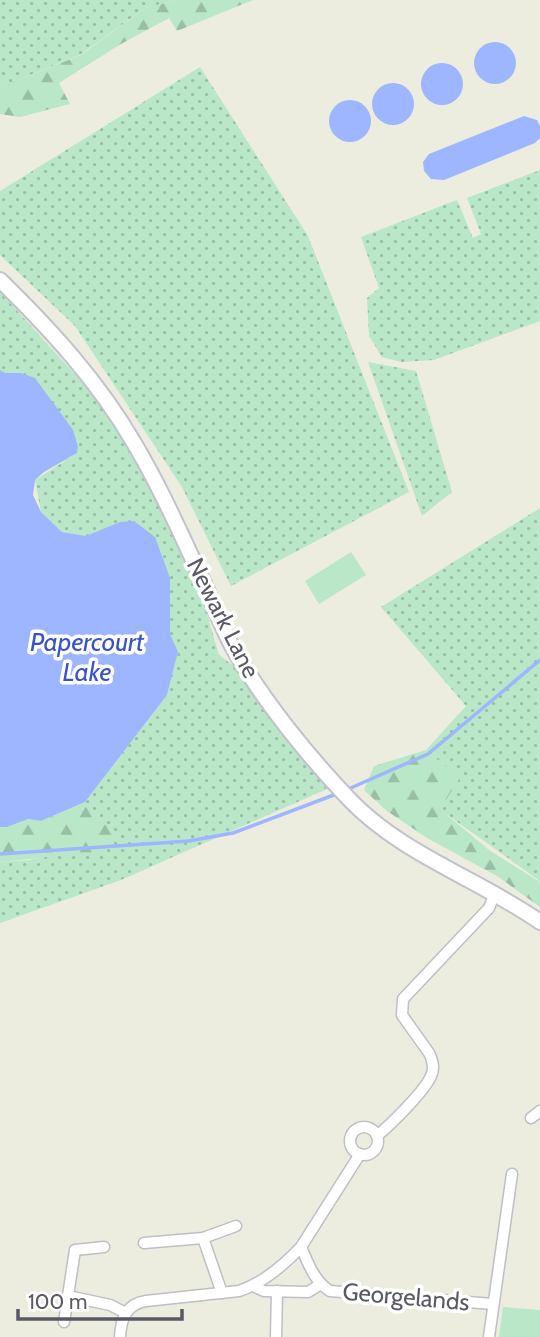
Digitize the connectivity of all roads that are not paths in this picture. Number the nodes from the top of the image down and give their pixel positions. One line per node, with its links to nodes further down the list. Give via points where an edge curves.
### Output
1 (0, 280): 2 (main road, Newark Lane, via 64,346 113,408 152,474 234,650 332,780 373,821)
2 (495, 893): 3 (main road, Newark Lane); 6 (street, Georgelands, via 489,908 403,999 402,1015 433,1060 432,1074)
3 (540, 922)
4 (540, 1111): 5 (street)
5 (531, 1118)
6 (377, 1136): 7 (street, Georgelands, via 376,1149); 7 (street, via 368,1128 354,1131 351,1145)
7 (360, 1154): 13 (street, Georgelands)
8 (512, 1174): 19 (street, Georgelands)
9 (236, 1226): 10 (street)
10 (203, 1238): 11 (street); 17 (street)
11 (144, 1243)
12 (104, 1247): 18 (street, via 75,1250)
13 (301, 1247): 14 (street, Georgelands); 15 (street, Georgelands)
14 (321, 1284): 16 (street, Georgelands, via 308,1292); 19 (street, Georgelands, via 342,1293)
15 (253, 1286): 16 (street, Georgelands); 17 (street, Georgelands)
16 (277, 1291): 23 (street)
17 (222, 1293): 20 (street, Georgelands, via 140,1302)
18 (68, 1296): 20 (street); 21 (street)
19 (493, 1304): 24 (street, Georgelands)
20 (126, 1313): 22 (street)
21 (64, 1322)
22 (120, 1337)
23 (276, 1337)
24 (489, 1337)

